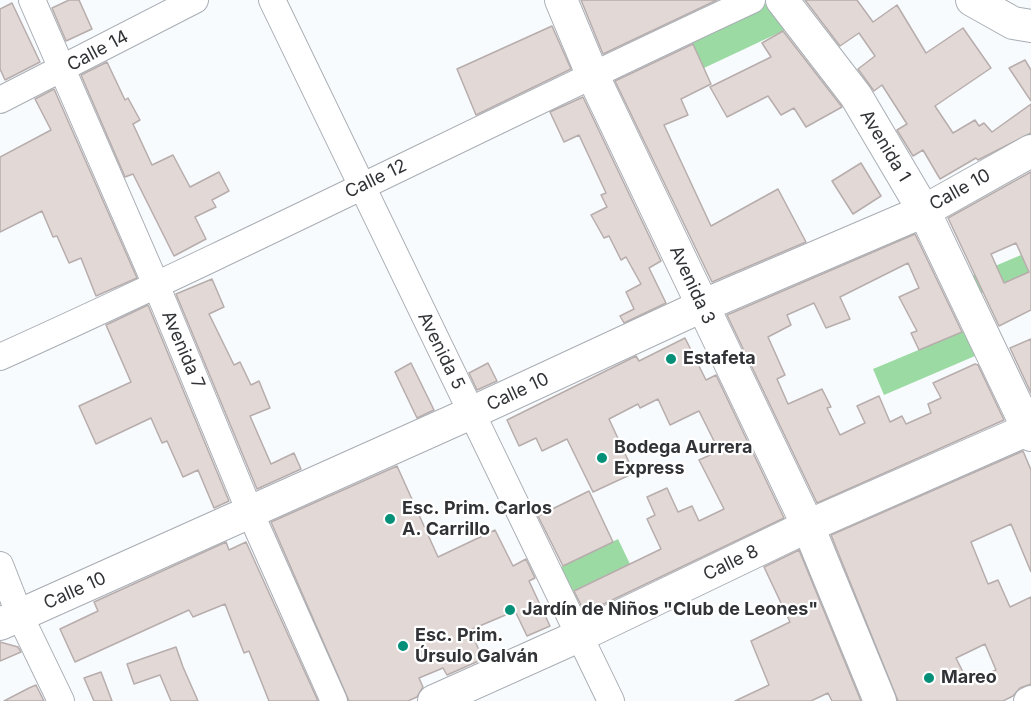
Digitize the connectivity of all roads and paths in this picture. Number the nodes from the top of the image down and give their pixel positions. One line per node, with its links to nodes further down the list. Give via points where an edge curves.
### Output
1 (32, 0): 9 (street, Avenida 7)
2 (195, 0): 9 (street, Calle 14)
3 (272, 0): 13 (street, Avenida 5)
4 (561, 0): 10 (main road, Avenida 3)
5 (752, 0): 10 (street, Calle 12)
6 (783, 0): 14 (main road, Avenida 1, via 856,96)
7 (972, 0): 8 (main road, via 1013,23)
8 (1031, 26)
9 (62, 71): 11 (street, Calle 14); 15 (street, Avenida 7)
10 (592, 74): 13 (street, Calle 12); 16 (main road, Avenida 3)
11 (0, 100)
12 (1031, 151): 14 (main road, Calle 10)
13 (360, 186): 15 (street, Calle 12); 18 (street, Avenida 5)
14 (924, 211): 16 (main road, Calle 10); 19 (main road, Avenida 1)
15 (157, 287): 17 (street, Calle 12); 20 (street, Avenida 7)
16 (702, 306): 18 (main road, Calle 10); 21 (main road, Avenida 3)
17 (0, 357)
18 (471, 413): 20 (main road, Calle 10); 24 (street, Avenida 5)
19 (1030, 431): 21 (main road, Calle 8)
20 (250, 512): 23 (main road, Calle 10); 26 (street, Avenida 7)
21 (808, 526): 24 (main road, Calle 8); 29 (main road, Avenida 3)
22 (0, 566): 23 (street)
23 (10, 620): 25 (street)
24 (581, 635): 27 (main road, Calle 8); 28 (street, Avenida 5)
25 (61, 701)
26 (334, 701)
27 (434, 701)
28 (611, 701)
29 (880, 701)

